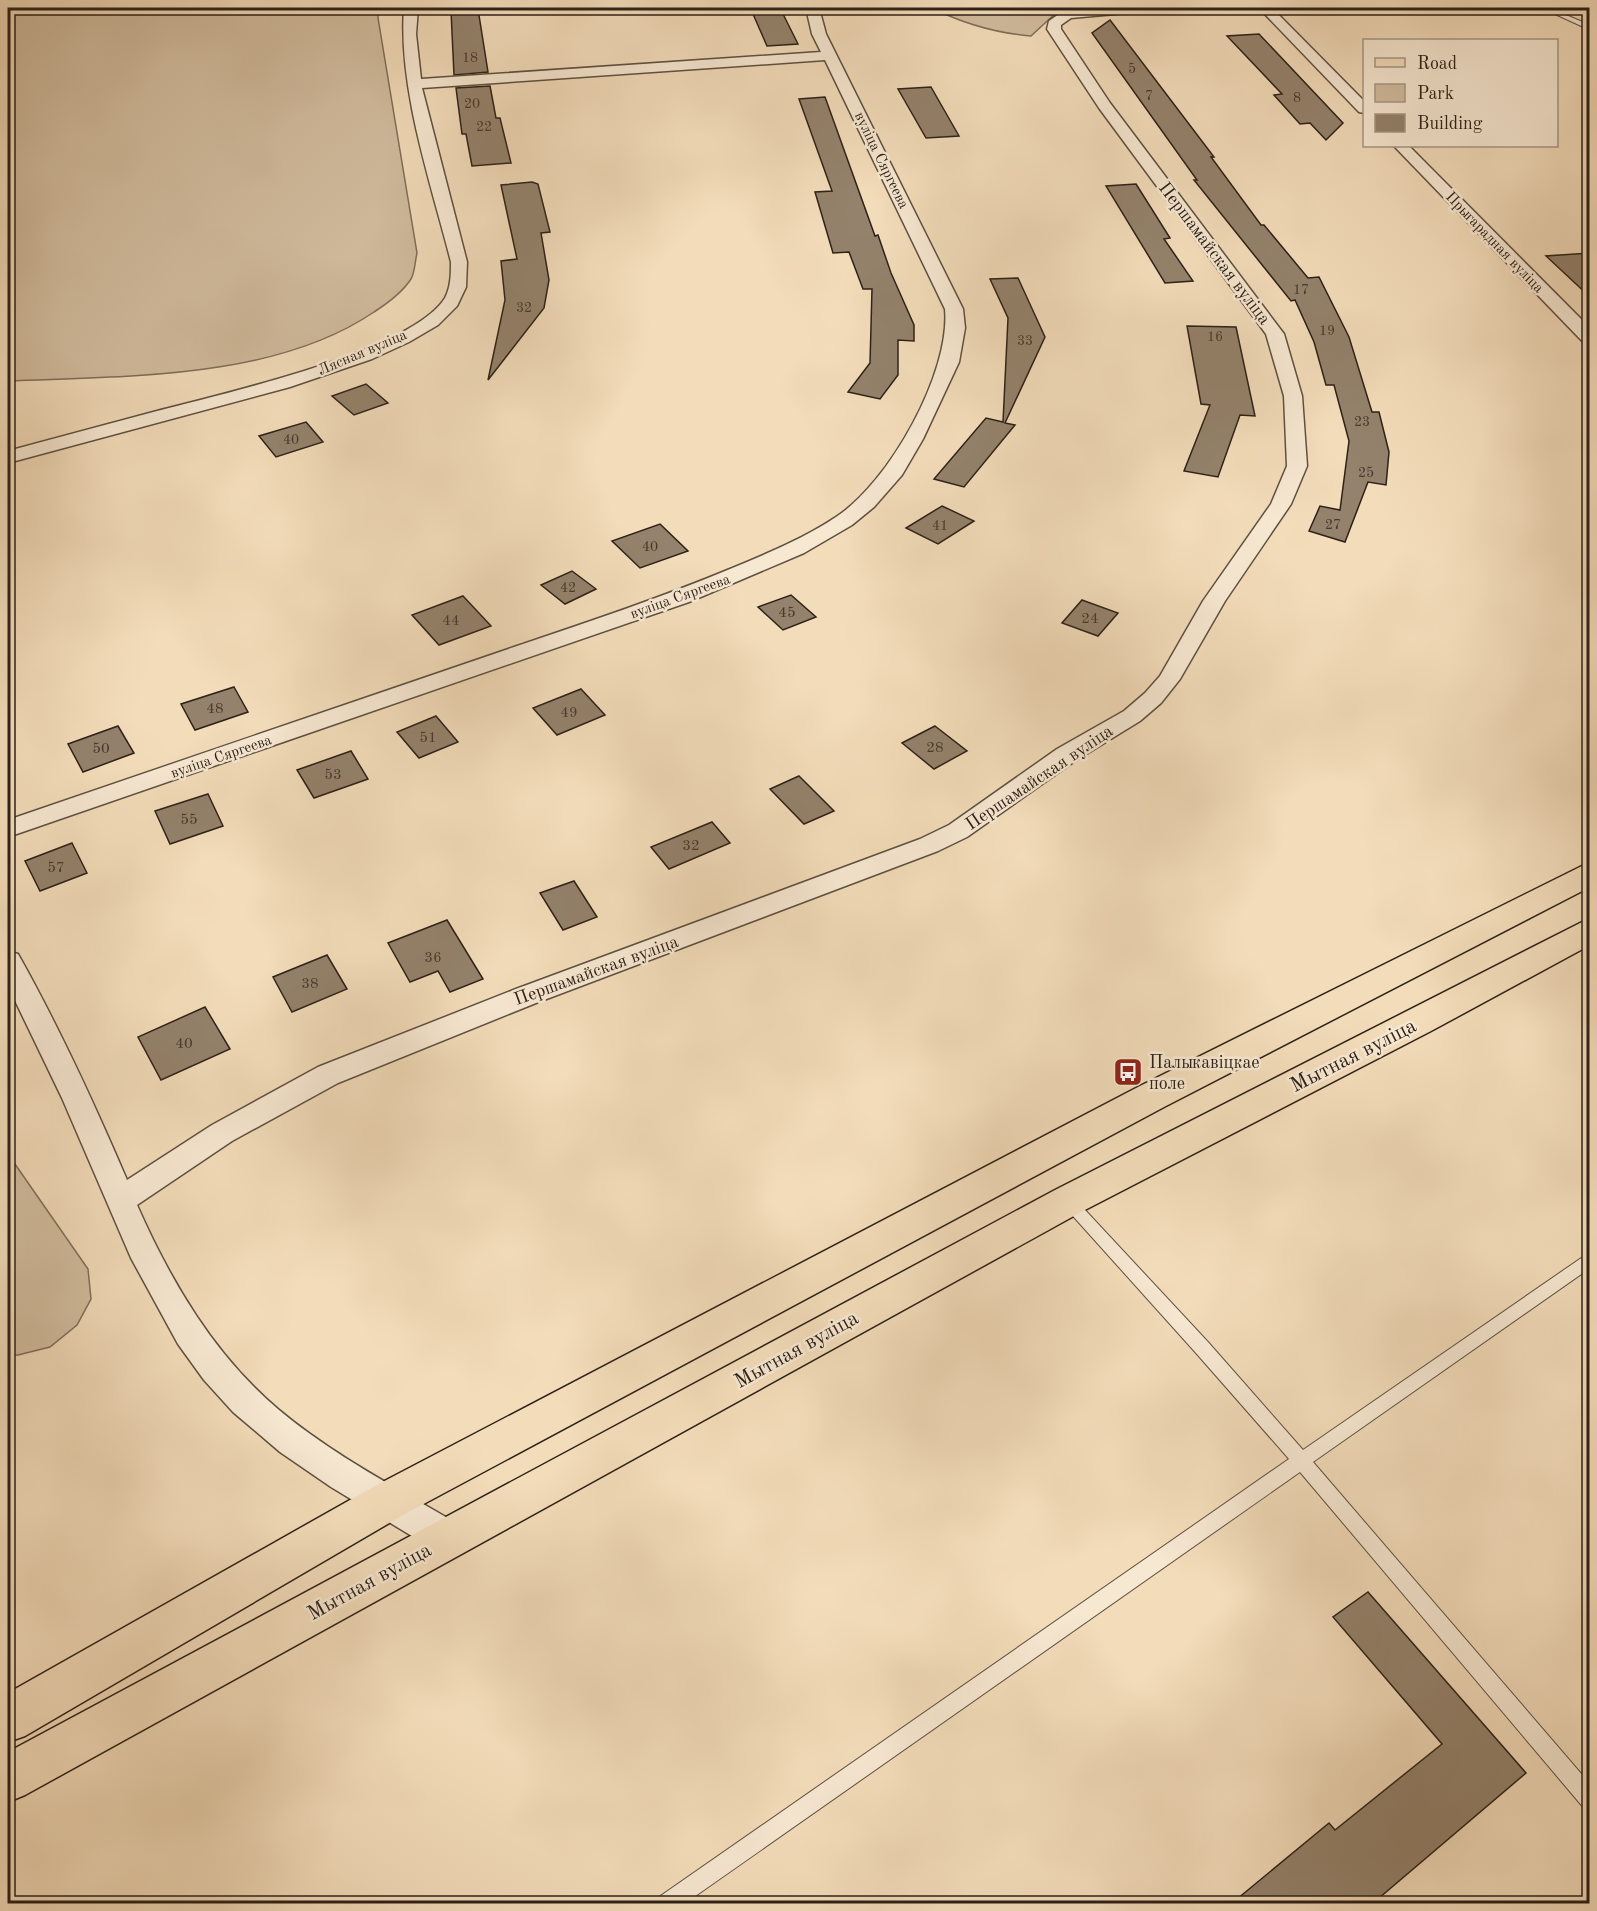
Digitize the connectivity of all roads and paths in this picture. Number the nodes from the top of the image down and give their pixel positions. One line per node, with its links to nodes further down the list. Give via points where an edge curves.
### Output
1 (411, 8): 8 (street, Лясная вуліца, via 409,34)
2 (813, 8): 7 (street, вуліца Сяргеева, via 815,23)
3 (1138, 8): 17 (street, Першамайская вуліца, via 1067,15 1054,24 1054,29 1104,105 1275,334 1293,396 1298,447 1297,466 1281,504 1153,698 1132,716 1066,754 939,841 328,1075 222,1133)
4 (1265, 8): 9 (street)
5 (1545, 8): 6 (lane)
6 (1590, 28)
7 (830, 55): 8 (street); 13 (street, вуліца Сяргеева, via 949,296 956,328 950,362 913,439 891,475 867,503 797,549 681,597)
8 (414, 84): 12 (street, Лясная вуліца, via 459,262 459,284 451,302 436,316 390,343 329,368)
9 (1363, 107)
10 (1402, 147): 11 (street, Прыгарадная вуліца)
11 (1590, 339)
12 (8, 457)
13 (8, 829)
14 (1590, 873): 21 (main road, via 1141,1102)
15 (1590, 930): 18 (main road, Мытная вуліца)
16 (8, 960): 17 (street, via 76,1096)
17 (120, 1200): 21 (street, via 153,1270 212,1364 287,1436)
18 (1068, 1201): 20 (lane); 22 (main road, Мытная вуліца)
19 (1590, 1259): 20 (lane)
20 (1303, 1461): 25 (lane); 26 (lane)
21 (388, 1501): 22 (street); 23 (main road)
22 (448, 1538): 24 (main road, Мытная вуліца)
23 (8, 1719)
24 (8, 1778)
25 (1590, 1800)
26 (666, 1904)

